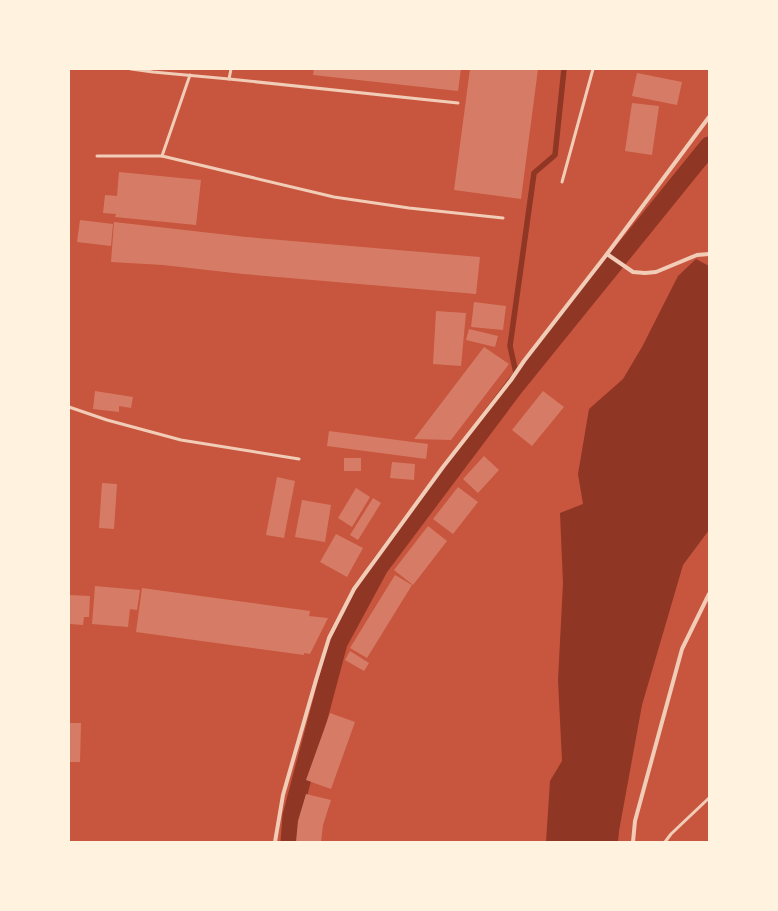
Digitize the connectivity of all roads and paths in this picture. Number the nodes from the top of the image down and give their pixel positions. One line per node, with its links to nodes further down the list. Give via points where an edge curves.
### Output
1 (131, 69): 4 (lane)
2 (231, 69): 5 (lane)
3 (593, 69): 10 (lane)
4 (190, 75): 5 (lane); 9 (lane)
5 (229, 79): 6 (lane)
6 (458, 103)
7 (709, 117): 13 (street)
8 (97, 156): 9 (lane)
9 (162, 156): 11 (lane, via 334,197)
10 (562, 182)
11 (503, 218)
12 (709, 254): 13 (street, via 697,255 656,272 645,273 633,272)
13 (609, 255): 18 (street, via 443,466 354,589 329,638 283,795)
14 (69, 407): 15 (lane, via 181,440)
15 (299, 459)
16 (709, 594): 19 (street, via 682,649 635,821)
17 (709, 798): 20 (lane)
18 (275, 842)
19 (633, 842)
20 (665, 842)

